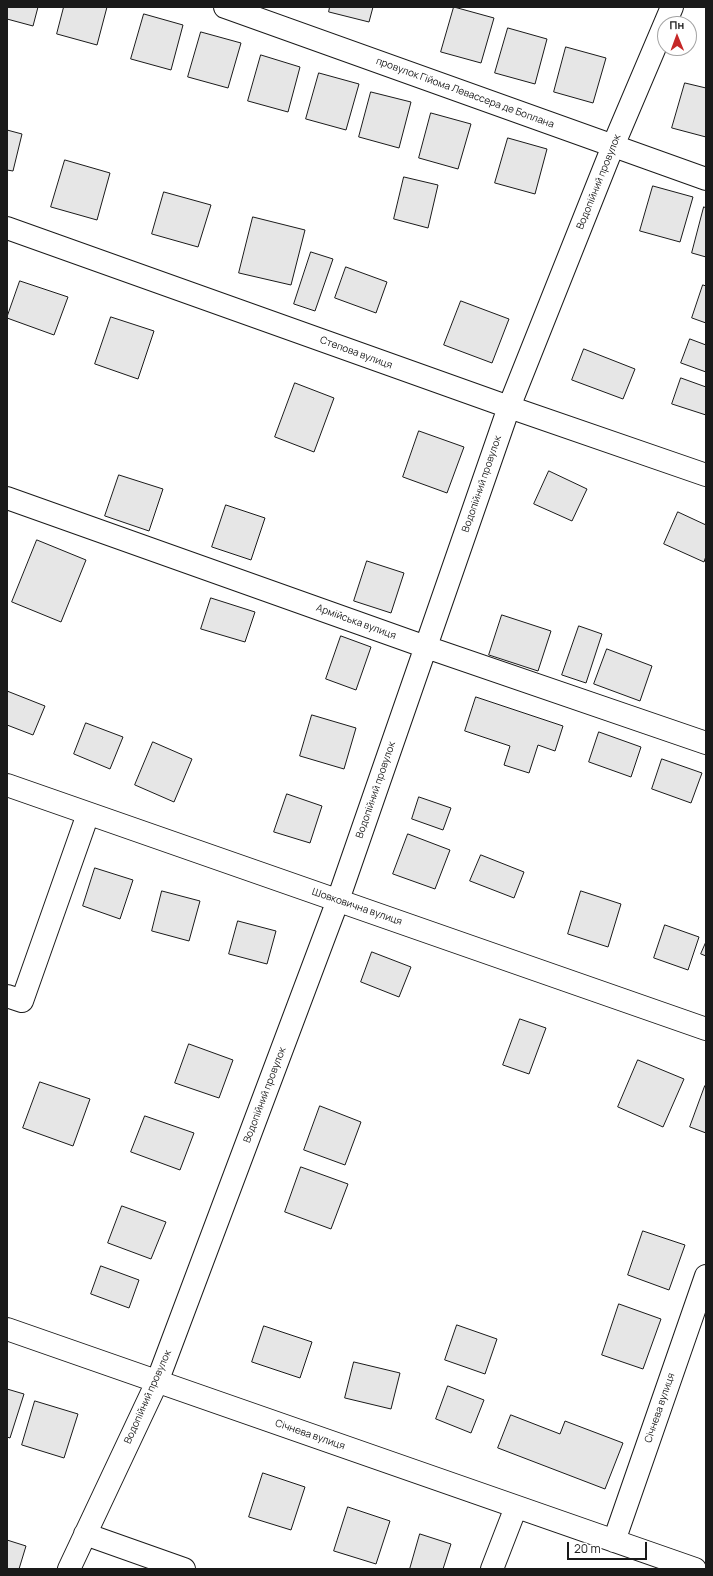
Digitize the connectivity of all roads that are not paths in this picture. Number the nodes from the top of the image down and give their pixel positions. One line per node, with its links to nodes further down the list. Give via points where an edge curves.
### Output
1 (225, 7): 3 (street, провулок Гійома Левассера де Боплана)
2 (672, 7): 3 (street, Водопійний провулок)
3 (613, 146): 4 (street, провулок Гійома Левассера де Боплана); 6 (street, Водопійний провулок)
4 (706, 179)
5 (7, 228): 6 (street, Степова вулиця)
6 (509, 407): 7 (street, Степова вулиця); 9 (street, Водопійний провулок)
7 (706, 476)
8 (7, 498): 9 (street, Армійська вулиця)
9 (426, 647): 10 (street, Армійська вулиця); 13 (street, Водопійний провулок)
10 (706, 743)
11 (7, 785): 12 (street, Шовковична вулиця)
12 (88, 814): 13 (street, Шовковична вулиця); 14 (street, via 22,1001)
13 (338, 900): 15 (street, Шовковична вулиця); 18 (street, Водопійний провулок)
14 (7, 996)
15 (706, 1029)
16 (706, 1276): 21 (street, Січнева вулиця)
17 (7, 1329): 18 (street, Січнева вулиця)
18 (157, 1382): 19 (street, Січнева вулиця); 20 (street, Водопійний провулок)
19 (516, 1506): 21 (street, Січнева вулиця); 24 (street)
20 (85, 1534): 22 (street, Водопійний провулок); 23 (street)
21 (614, 1541): 25 (street, Січнева вулиця)
22 (69, 1569)
23 (184, 1569)
24 (492, 1569)
25 (695, 1569)

